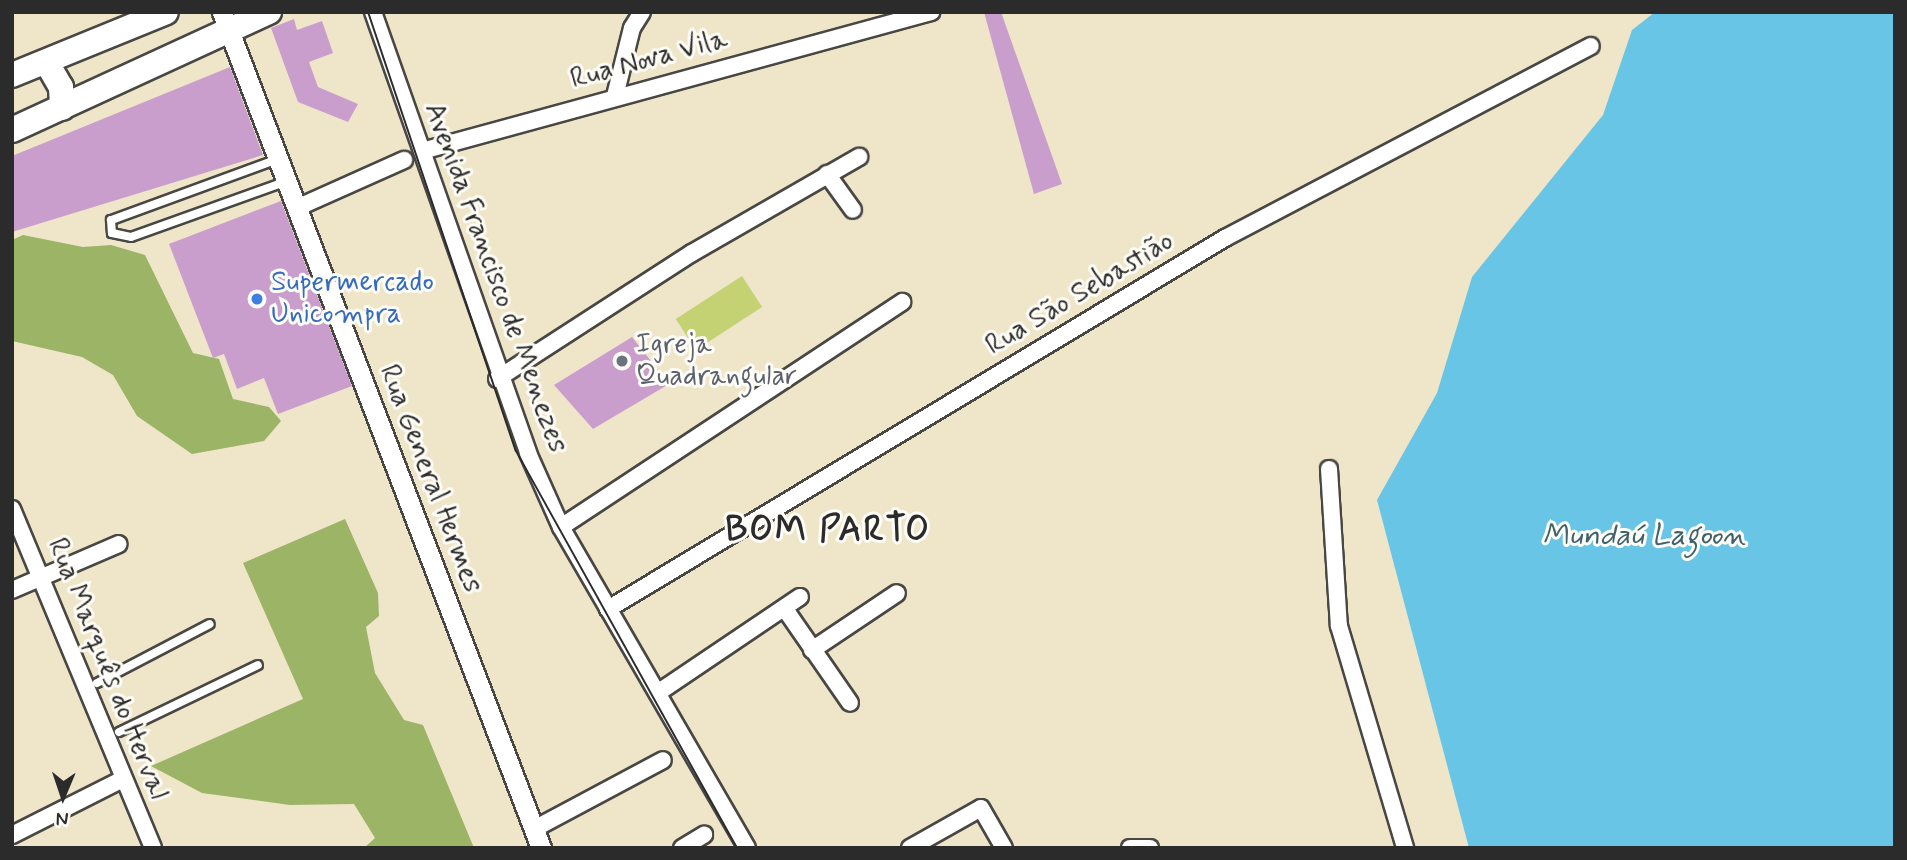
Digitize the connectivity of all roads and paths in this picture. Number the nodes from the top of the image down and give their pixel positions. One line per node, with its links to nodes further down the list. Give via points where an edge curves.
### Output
1 (166, 12): 7 (main road)
2 (269, 12): 6 (main road)
3 (373, 12): 15 (street, Avenida Francisco de Menezes)
4 (642, 12): 12 (street, via 632,28)
5 (931, 12): 12 (street, Rua Nova Vila)
6 (226, 22): 11 (main road); 17 (street, Rua General Hermes)
7 (115, 36): 9 (main road); 11 (main road, via 116,60)
8 (1591, 46): 33 (street, Rua São Sebastião, via 1225,238)
9 (47, 63): 10 (main road); 13 (main road, via 61,88)
10 (12, 75)
11 (128, 76): 13 (main road)
12 (615, 96): 15 (street, Rua Nova Vila)
13 (62, 108): 14 (main road)
14 (12, 130)
15 (422, 151): 24 (street, Avenida Francisco de Menezes)
16 (859, 157): 19 (street)
17 (281, 158): 20 (street, Rua General Hermes); 20 (lane, via 111,220 112,233 131,237)
18 (404, 160): 21 (street)
19 (827, 174): 22 (street); 24 (street)
20 (290, 180): 21 (street, Rua General Hermes)
21 (301, 206): 44 (street, Rua General Hermes)
22 (853, 210)
23 (902, 302): 27 (street)
24 (498, 379): 27 (street, Avenida Francisco de Menezes)
25 (1329, 469): 53 (street, via 1339,626)
26 (12, 509): 29 (street, Rua Marquês do Herval)
27 (561, 527): 33 (street, Avenida Francisco de Menezes)
28 (119, 544): 29 (street)
29 (41, 574): 30 (street); 38 (street, Rua Marquês do Herval)
30 (12, 590)
31 (897, 593): 36 (street)
32 (800, 597): 34 (street)
33 (608, 608): 39 (street, Avenida Francisco de Menezes)
34 (785, 610): 36 (street); 39 (street)
35 (210, 624): 38 (lane)
36 (812, 650): 40 (street)
37 (258, 665): 41 (lane)
38 (92, 685): 41 (street, Rua Marquês do Herval)
39 (659, 692): 50 (street, Avenida Francisco de Menezes)
40 (850, 703)
41 (113, 735): 43 (street, Rua Marquês do Herval)
42 (663, 760): 44 (street)
43 (123, 779): 45 (street); 47 (street, Rua Marquês do Herval)
44 (534, 829): 48 (street, Rua General Hermes)
45 (12, 835)
46 (704, 835): 49 (street)
47 (153, 848)
48 (541, 848)
49 (682, 848)
50 (747, 848)
51 (910, 848): 52 (street, via 981,808)
52 (1003, 848)
53 (1405, 848)

